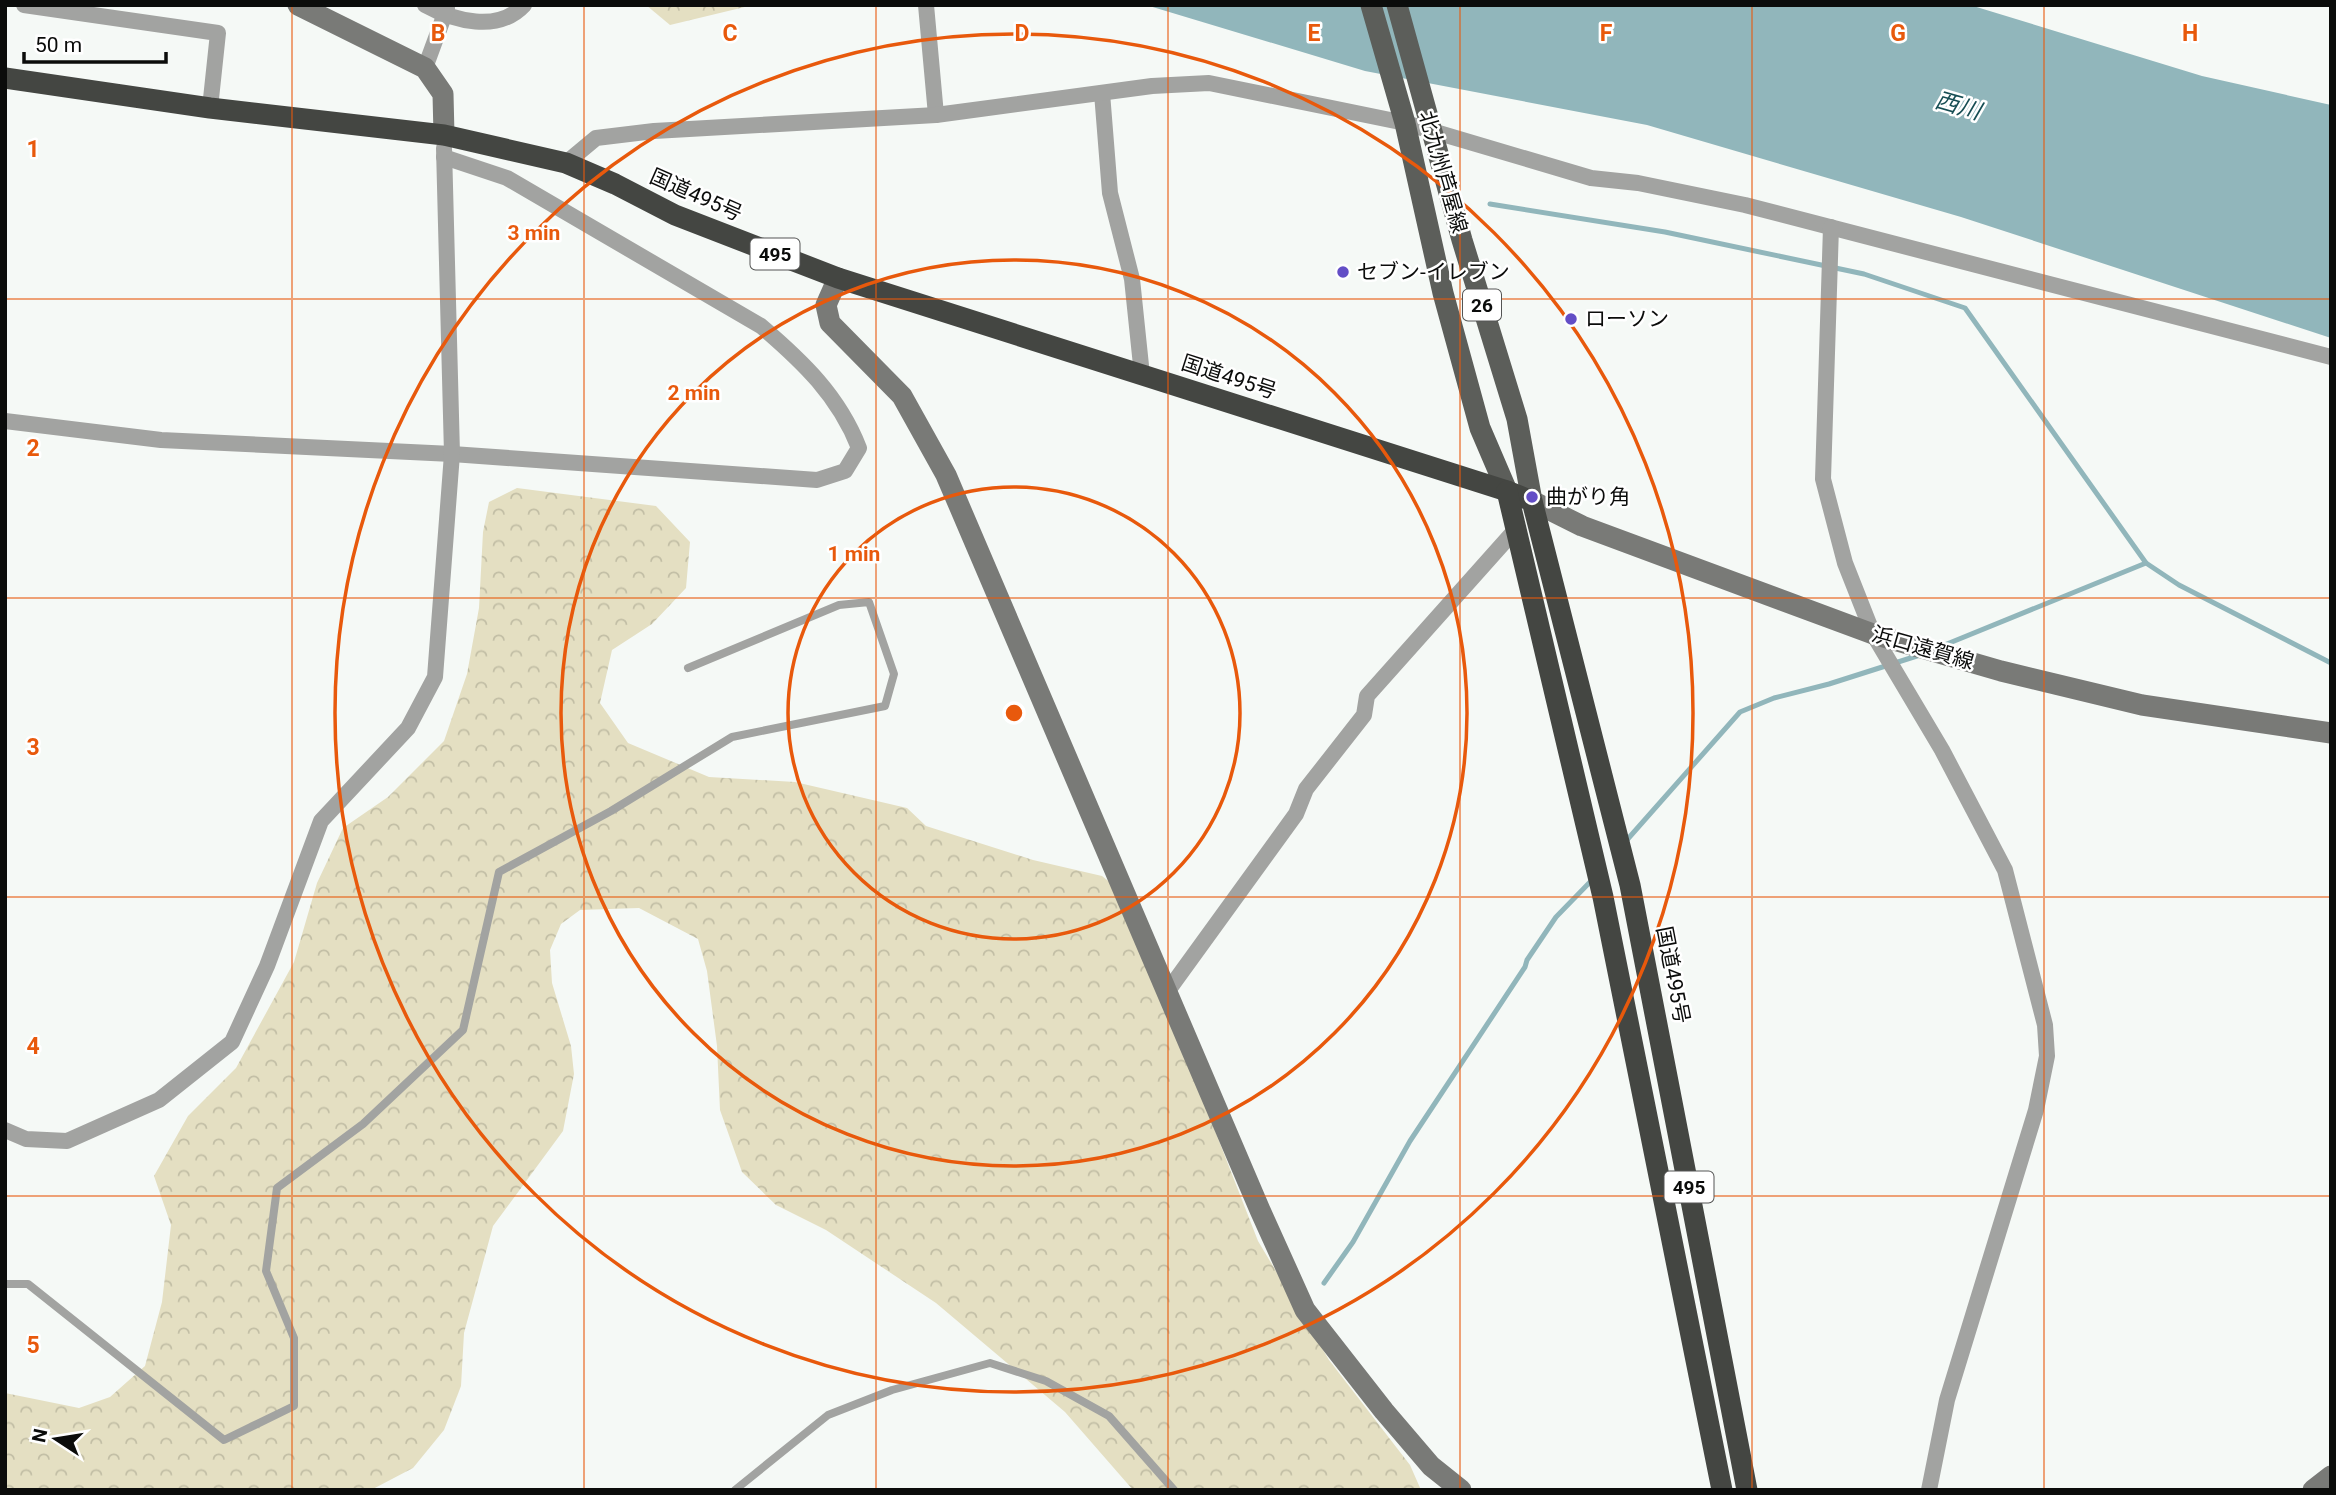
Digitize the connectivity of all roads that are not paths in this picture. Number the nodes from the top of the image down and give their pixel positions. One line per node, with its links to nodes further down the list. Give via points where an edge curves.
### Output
1 (23, 5): 7 (street)
2 (425, 5): 9 (street)
3 (524, 5): 9 (street, via 518,12 483,23)
4 (926, 5): 16 (street)
5 (1371, 5): 15 (main road, 北九州芦屋線 / 26)
6 (1397, 5): 17 (main road, 北九州芦屋線 / 26)
7 (42, 6): 10 (street)
8 (305, 7): 11 (street)
9 (446, 11): 11 (street)
10 (133, 13): 14 (street, via 218,33)
11 (425, 68): 18 (street, via 443,94)
12 (5, 78): 14 (highway, 国道495号 / 495)
13 (1102, 93): 15 (street, via 1209,83); 16 (street); 24 (street, via 1110,193 1132,279)
14 (210, 108): 18 (highway, 国道495号 / 495)
15 (1401, 113): 17 (street); 27 (main road, 北九州芦屋線 / 26, via 1480,428)
16 (936, 115): 20 (street, via 596,138)
17 (1429, 121): 21 (street, via 1591,178 1638,183); 28 (main road, 北九州芦屋線 / 26, via 1517,419)
18 (444, 135): 19 (street); 20 (highway, 国道495号 / 495)
19 (444, 158): 26 (street); 26 (street, via 507,178 761,326 828,391 848,419 859,448 845,471 817,480)
20 (566, 163): 22 (highway, 国道495号 / 495, via 675,215)
21 (1831, 227): 23 (street); 30 (street, via 1823,479 1845,562)
22 (838, 278): 24 (highway, 国道495号 / 495); 33 (street, via 826,305 830,323 902,396 946,475)
23 (2331, 357)
24 (1142, 375): 27 (highway, 国道495号 / 495)
25 (5, 421): 26 (street, via 161,440)
26 (452, 454): 34 (street, via 435,677 408,728 321,821 271,955 232,1042 159,1100 67,1141 26,1139)
27 (1507, 491): 28 (highway, 国道495号 / 495); 29 (highway, 495)
28 (1532, 502): 30 (street, 浜口遠賀線, via 1582,526); 41 (highway, 国道495号 / 495, via 1617,822)
29 (1516, 528): 33 (street, via 1367,695 1364,715 1306,789 1296,814); 40 (highway, 495, via 1603,898)
30 (1872, 634): 32 (street, 浜口遠賀線, via 2142,705); 42 (street, via 1942,750 2005,870 2045,1025 2047,1056 2035,1110 1947,1400)
31 (688, 668): 35 (lane, via 839,605 869,603 894,674 885,706 733,737 499,872 463,1030 363,1124 277,1188 266,1271 294,1338 294,1406 224,1440 28,1284)
32 (2331, 733)
33 (1167, 992): 39 (street, via 1305,1310 1431,1466)
34 (5, 1130)
35 (5, 1284)
36 (2331, 1476): 43 (street)
37 (735, 1490): 38 (lane, via 828,1415 891,1390 990,1363 1046,1381 1109,1416)
38 (1174, 1490)
39 (1461, 1490)
40 (1721, 1490)
41 (1747, 1490)
42 (1929, 1490)
43 (2313, 1490)

